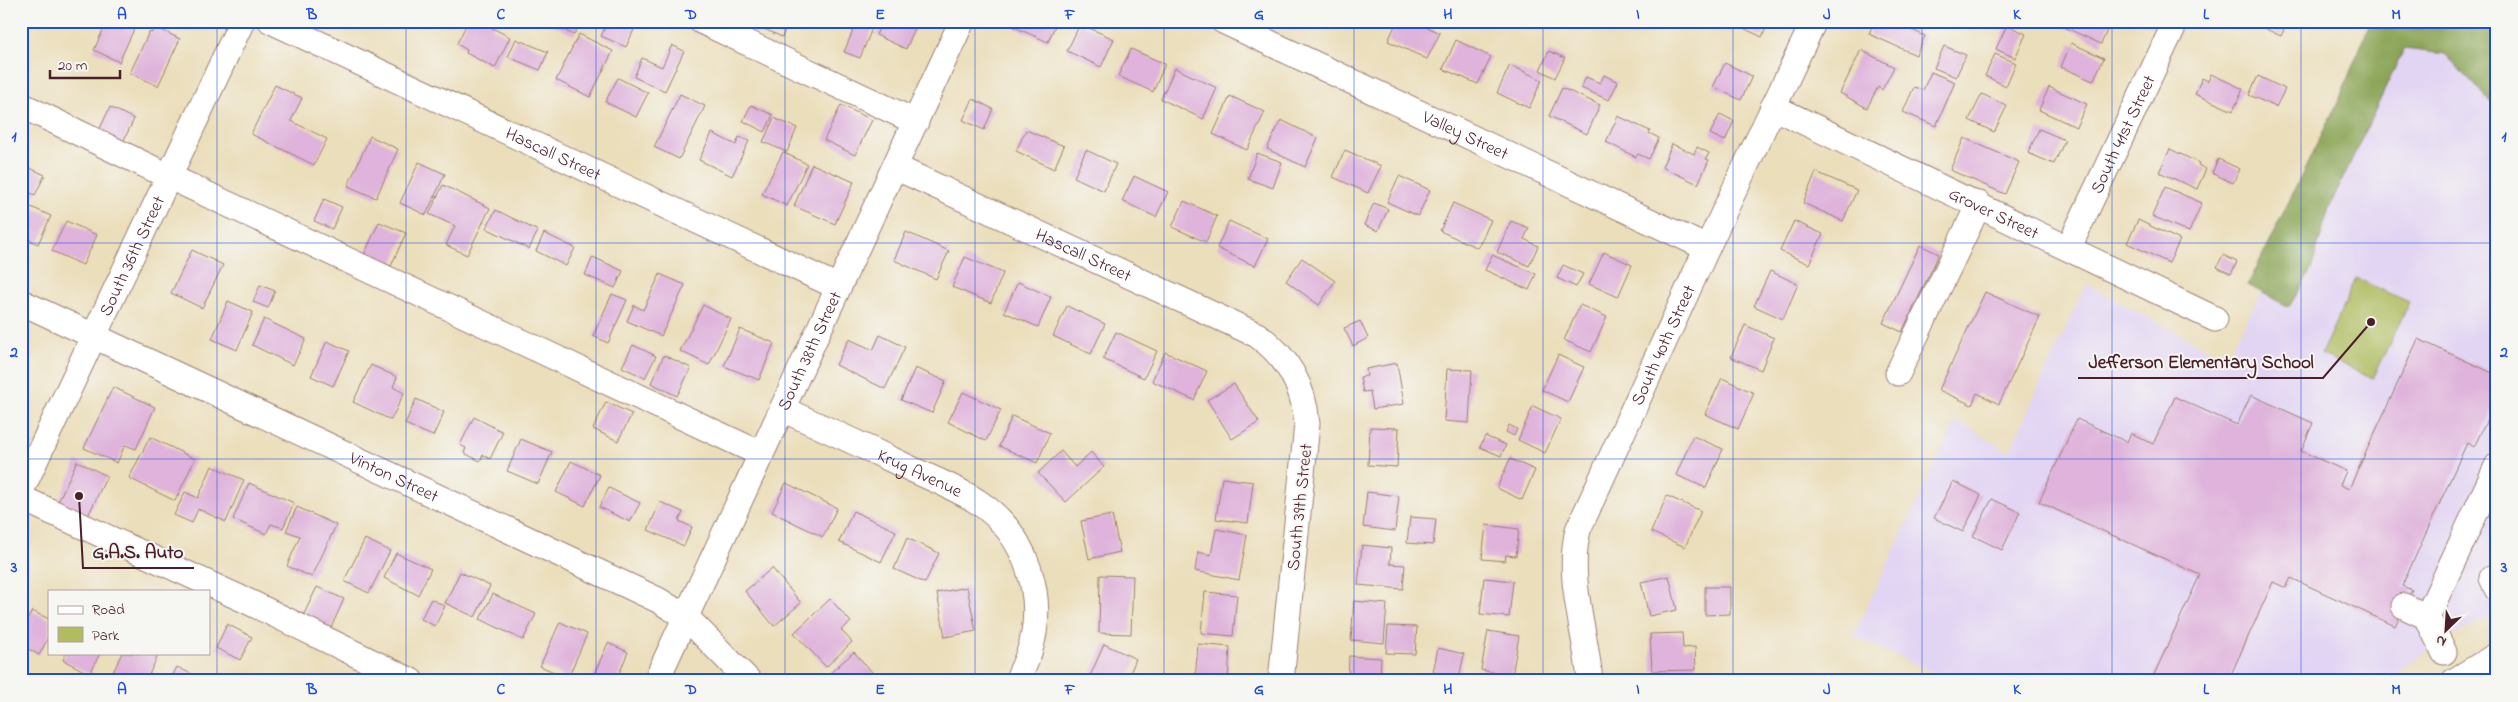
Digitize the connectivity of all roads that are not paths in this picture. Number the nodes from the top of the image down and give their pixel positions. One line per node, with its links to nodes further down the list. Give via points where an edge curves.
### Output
1 (242, 21): 12 (street, South 36th Street)
2 (270, 21): 16 (street, Hascall Street)
3 (701, 21): 10 (street)
4 (962, 21): 10 (street, South 38th Street)
5 (1223, 21): 15 (street, Valley Street)
6 (1814, 21): 9 (street, South 40th Street)
7 (2176, 21): 14 (street, South 41st Street)
8 (21, 105): 12 (street)
9 (1773, 106): 13 (street, Grover Street); 15 (street, South 40th Street)
10 (916, 122): 11 (street, South 38th Street)
11 (895, 168): 16 (street, South 38th Street); 20 (street, Hascall Street)
12 (170, 177): 19 (street, South 36th Street); 23 (street)
13 (1979, 204): 14 (street, Grover Street); 21 (street)
14 (2069, 247): 18 (street, Grover Street)
15 (1707, 248): 37 (street, South 40th Street, via 1578,530 1573,550 1574,576)
16 (838, 287): 22 (street, South 38th Street)
17 (21, 302): 19 (street, Vinton Street)
18 (2215, 319)
19 (94, 337): 25 (street, South 36th Street); 29 (street, Vinton Street, via 636,589)
20 (1270, 344): 36 (street, South 39th Street, via 1289,367 1302,393 1307,424)
21 (1898, 373)
22 (782, 408): 23 (street, South 38th Street); 35 (street, Krug Avenue, via 980,503 1012,534 1030,572 1035,592 1036,621 1030,653)
23 (761, 454): 29 (street, South 38th Street)
24 (2497, 466): 28 (street)
25 (21, 491)
26 (21, 498): 32 (street, via 249,602)
27 (2404, 606): 28 (street)
28 (2427, 617): 30 (street)
29 (686, 618): 33 (street, South 38th Street); 34 (street, Vinton Street)
30 (2444, 652)
31 (2497, 655): 38 (street)
32 (411, 681)
33 (656, 681)
34 (749, 681)
35 (1017, 681)
36 (1281, 681)
37 (1590, 681)
38 (2454, 681)

